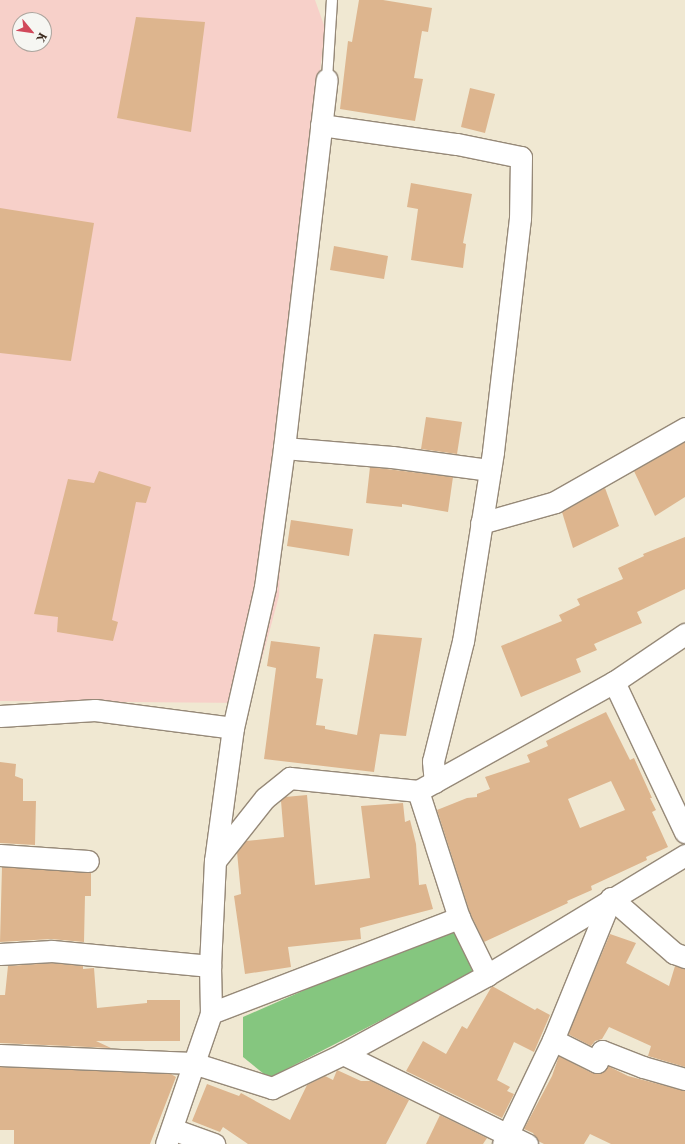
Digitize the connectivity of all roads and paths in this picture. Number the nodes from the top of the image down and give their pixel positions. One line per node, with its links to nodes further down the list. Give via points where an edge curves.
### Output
1 (332, 0): 2 (lane)
2 (327, 79): 3 (street)
3 (321, 125): 5 (street); 6 (street, via 457,144 521,157 520,218)
4 (685, 428): 7 (street, via 555,502)
5 (284, 448): 6 (street); 11 (street, via 265,587)
6 (490, 470): 7 (street)
7 (482, 523): 12 (street, via 463,641)
8 (685, 634): 9 (street)
9 (614, 682): 12 (street); 13 (street)
10 (0, 716): 11 (street, via 95,710)
11 (233, 728): 17 (street)
12 (426, 786): 17 (street, via 290,778 265,798); 19 (street)
13 (685, 832)
14 (685, 854): 18 (street)
15 (0, 856): 16 (street)
16 (88, 861)
17 (214, 861): 22 (street)
18 (611, 898): 21 (street, via 674,953); 23 (street); 25 (street)
19 (459, 918): 23 (street); 24 (street)
20 (0, 954): 22 (street, via 52,951)
21 (685, 957)
22 (210, 966): 24 (street)
23 (487, 975): 26 (street)
24 (211, 1012): 28 (street)
25 (553, 1040): 29 (street, via 597,1062 602,1052); 31 (street)
26 (343, 1054): 28 (street, via 272,1088); 31 (street)
27 (0, 1055): 28 (street)
28 (193, 1063): 30 (street)
29 (685, 1079)
30 (169, 1137): 32 (street)
31 (505, 1140): 33 (street)
32 (214, 1144)
33 (527, 1144)

